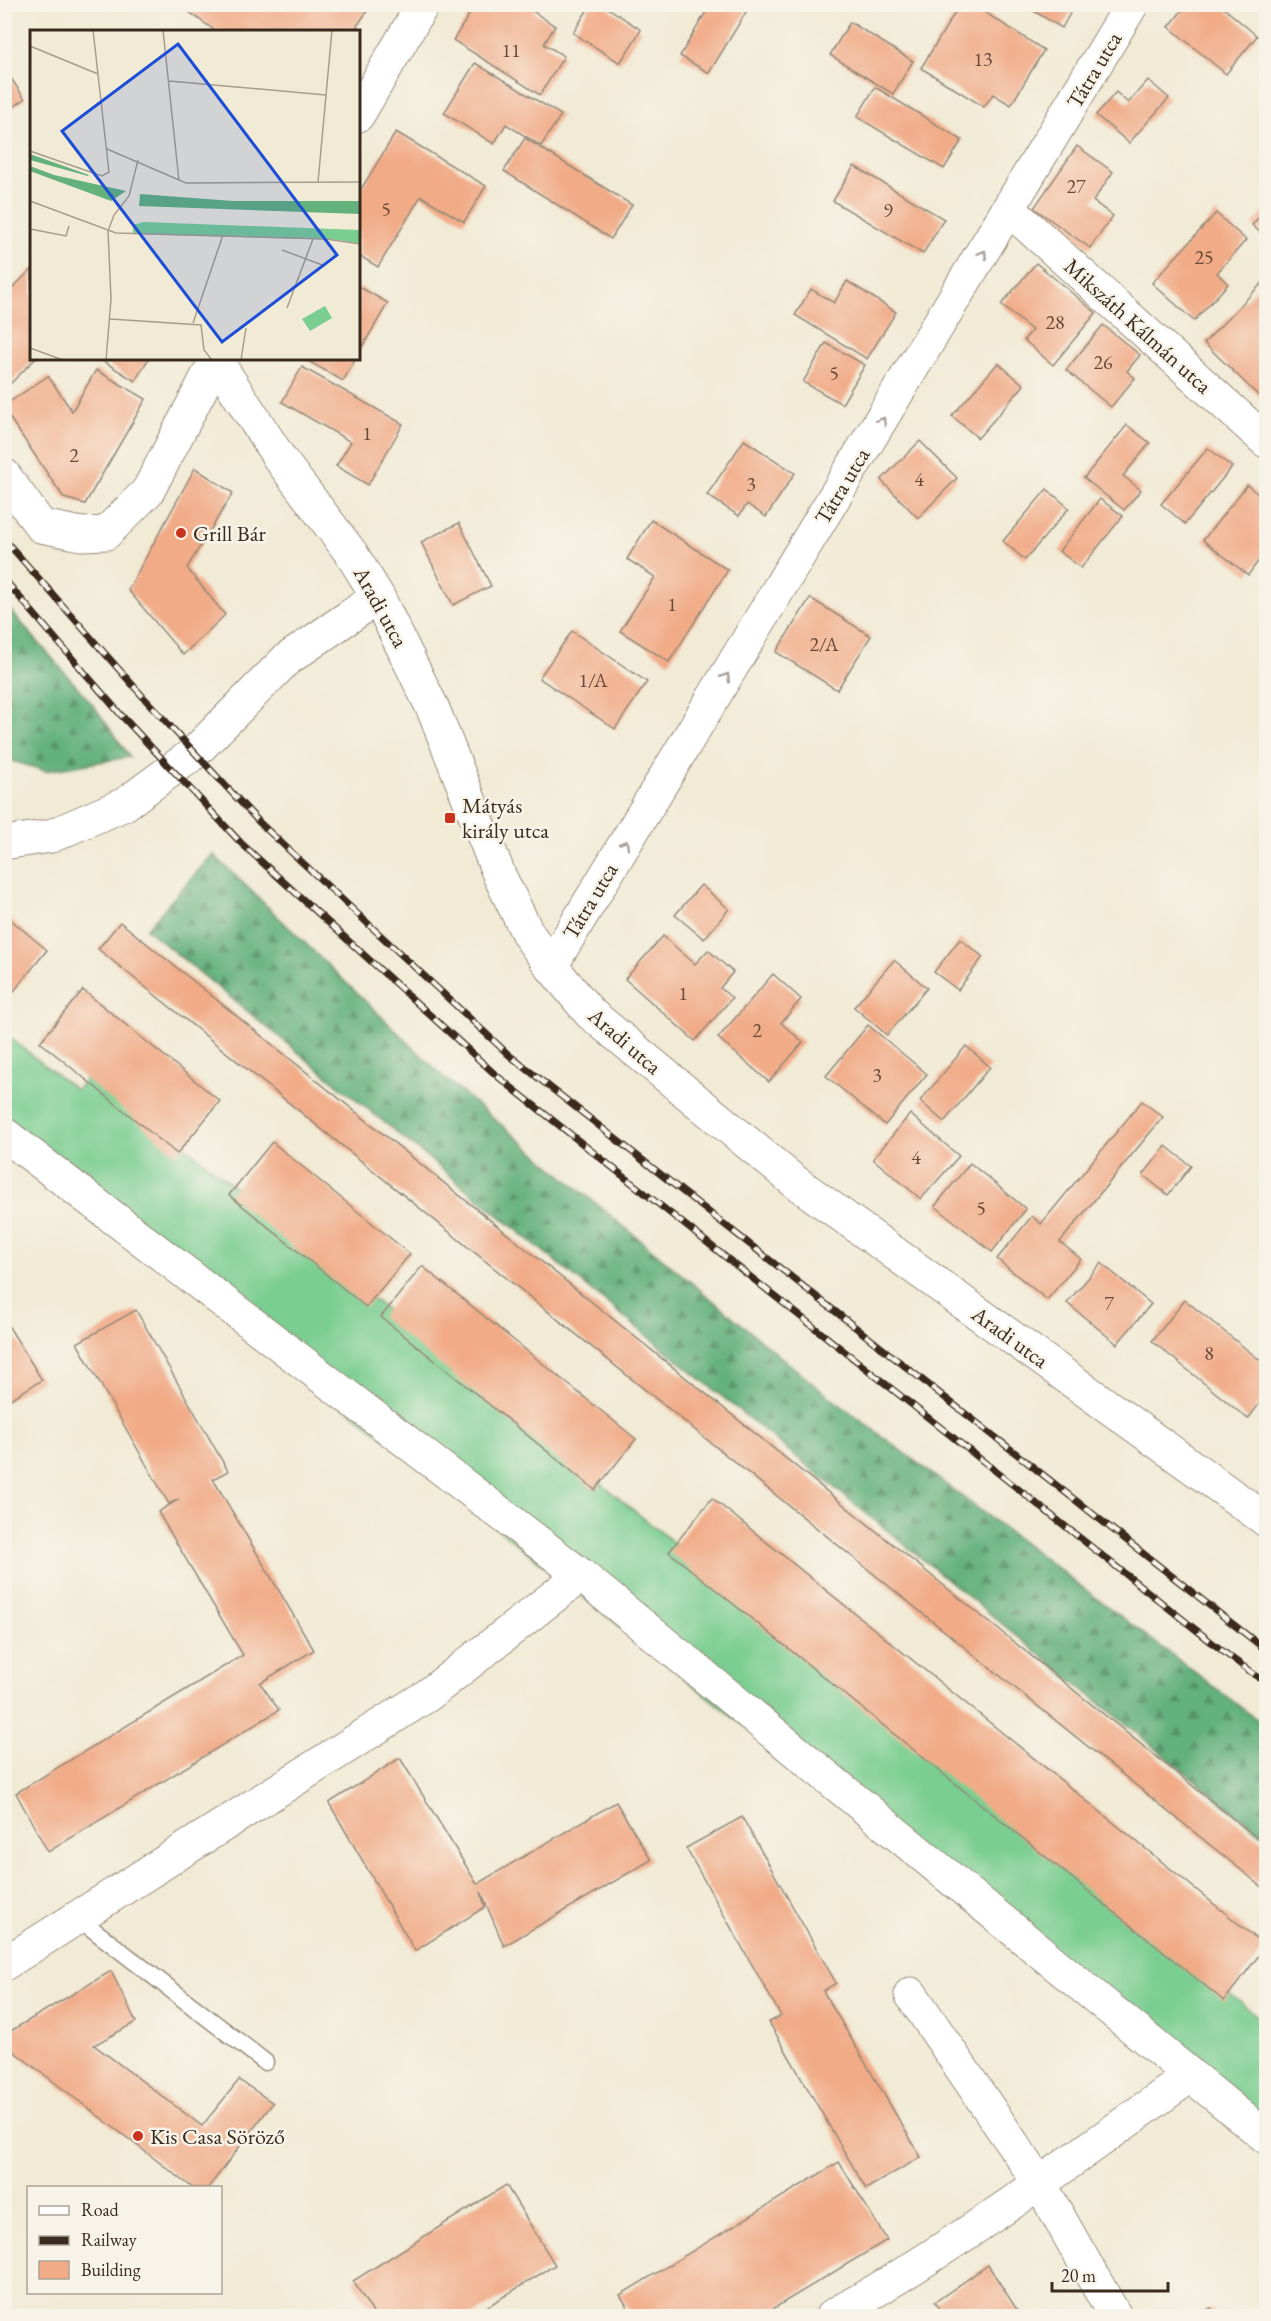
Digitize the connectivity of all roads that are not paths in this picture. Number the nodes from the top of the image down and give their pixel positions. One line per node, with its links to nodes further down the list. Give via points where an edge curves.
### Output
1 (423, 4): 3 (street)
2 (1132, 4): 4 (street, Tátra utca)
3 (360, 112)
4 (1010, 210): 7 (street, Mikszáth Kálmán utca); 11 (street, Tátra utca, one-way to 4)
5 (216, 360): 8 (street, via 148,491 106,533 82,534 41,526)
6 (218, 360): 9 (street, Aradi utca, via 280,459 351,553)
7 (1266, 441)
8 (4, 476)
9 (378, 597): 10 (street, via 286,660 194,754 125,804 51,836); 11 (street, Aradi utca, via 433,709 501,877 528,934)
10 (4, 843)
11 (550, 966): 13 (street, Aradi utca, via 590,1013 794,1181)
12 (4, 1134): 14 (street)
13 (1266, 1520)
14 (581, 1575): 15 (street, via 428,1695); 19 (street)
15 (78, 1918): 16 (street); 18 (lane)
16 (4, 1964)
17 (911, 1994): 21 (street)
18 (265, 2062)
19 (1190, 2076): 20 (street); 21 (street)
20 (1266, 2137)
21 (1040, 2184): 22 (street, via 887,2285); 23 (street)
22 (832, 2316)
23 (1115, 2316)

